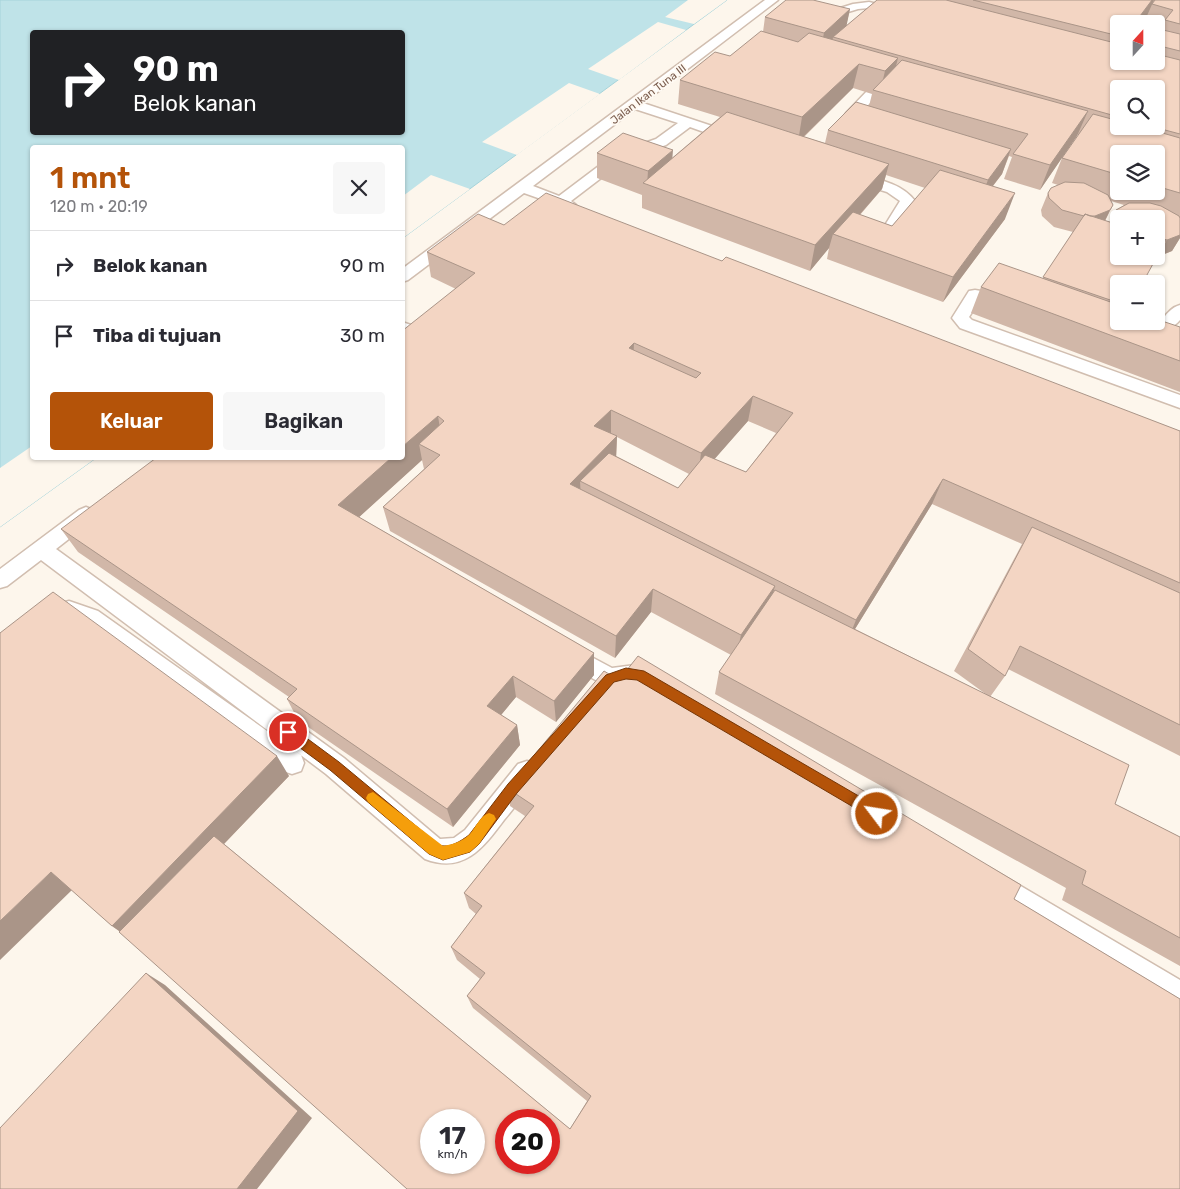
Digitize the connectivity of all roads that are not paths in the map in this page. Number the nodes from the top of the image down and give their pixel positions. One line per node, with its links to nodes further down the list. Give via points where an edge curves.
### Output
1 (773, 5): 4 (lane, Jalan Ikan Tuna III)
2 (905, 14): 3 (lane, via 869,5)
3 (811, 17)
4 (716, 42): 5 (lane); 7 (lane, Jalan Ikan Tuna III)
5 (735, 47)
6 (874, 92): 8 (lane)
7 (635, 104): 9 (lane); 14 (lane, Jalan Ikan Tuna III)
8 (851, 116): 10 (lane); 11 (lane)
9 (687, 122): 12 (lane); 15 (lane, via 661,142 625,153)
10 (880, 124)
11 (840, 128)
12 (744, 141)
13 (839, 172): 17 (lane, via 896,191 907,198)
14 (523, 187): 15 (lane); 18 (lane, Jalan Ikan Tuna III)
15 (561, 201): 16 (lane)
16 (588, 212)
17 (885, 238)
18 (405, 275)
19 (975, 295): 22 (lane, via 960,318 966,324)
20 (405, 329): 21 (lane, via 408,338)
21 (405, 340)
22 (1180, 402)
23 (101, 503): 24 (lane)
24 (40, 549): 25 (lane); 29 (lane, via 335,766 434,850 443,853 465,847)
25 (0, 580)
26 (35, 630): 30 (lane, via 63,611 76,609)
27 (552, 644): 28 (lane, via 604,686 626,673 639,675)
28 (672, 693)
29 (539, 759)
30 (292, 763)
31 (975, 872): 32 (lane)
32 (1180, 996)

